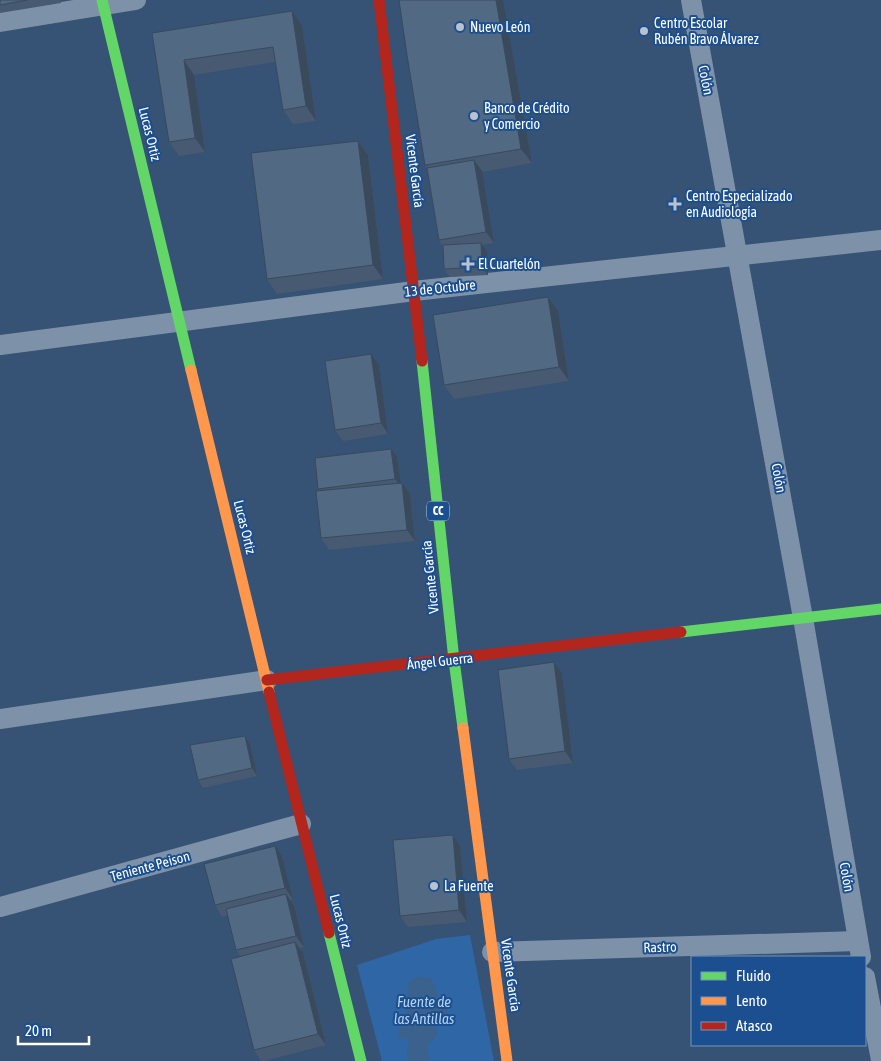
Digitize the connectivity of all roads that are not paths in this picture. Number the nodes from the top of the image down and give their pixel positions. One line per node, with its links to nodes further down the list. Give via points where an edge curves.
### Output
1 (136, 0): 4 (street)
2 (379, 0): 8 (main road, Vicente García / CC)
3 (691, 0): 7 (street, Colón)
4 (103, 3): 5 (street); 9 (main road, Lucas Ortiz)
5 (0, 22)
6 (881, 240): 7 (street, 13 de Octubre)
7 (739, 256): 8 (street, 13 de Octubre); 12 (street, Colón)
8 (414, 291): 9 (street, 13 de Octubre); 13 (main road, Vicente García / CC)
9 (180, 321): 10 (street, 13 de Octubre); 14 (main road, Lucas Ortiz)
10 (0, 345)
11 (881, 609): 12 (main road, Ángel Guerra)
12 (803, 618): 13 (main road, Ángel Guerra); 18 (street, Colón)
13 (454, 660): 14 (main road, Ángel Guerra); 19 (main road, Vicente García / CC)
14 (267, 680): 15 (street, Ángel Guerra); 16 (main road, Lucas Ortiz)
15 (0, 719)
16 (301, 824): 17 (street, Teniente Peison); 22 (main road, Lucas Ortiz)
17 (0, 907)
18 (859, 949): 19 (street, Rastro)
19 (492, 952): 23 (main road, Vicente García / CC)
20 (866, 982): 21 (street)
21 (881, 1060)
22 (361, 1061)
23 (507, 1061)

